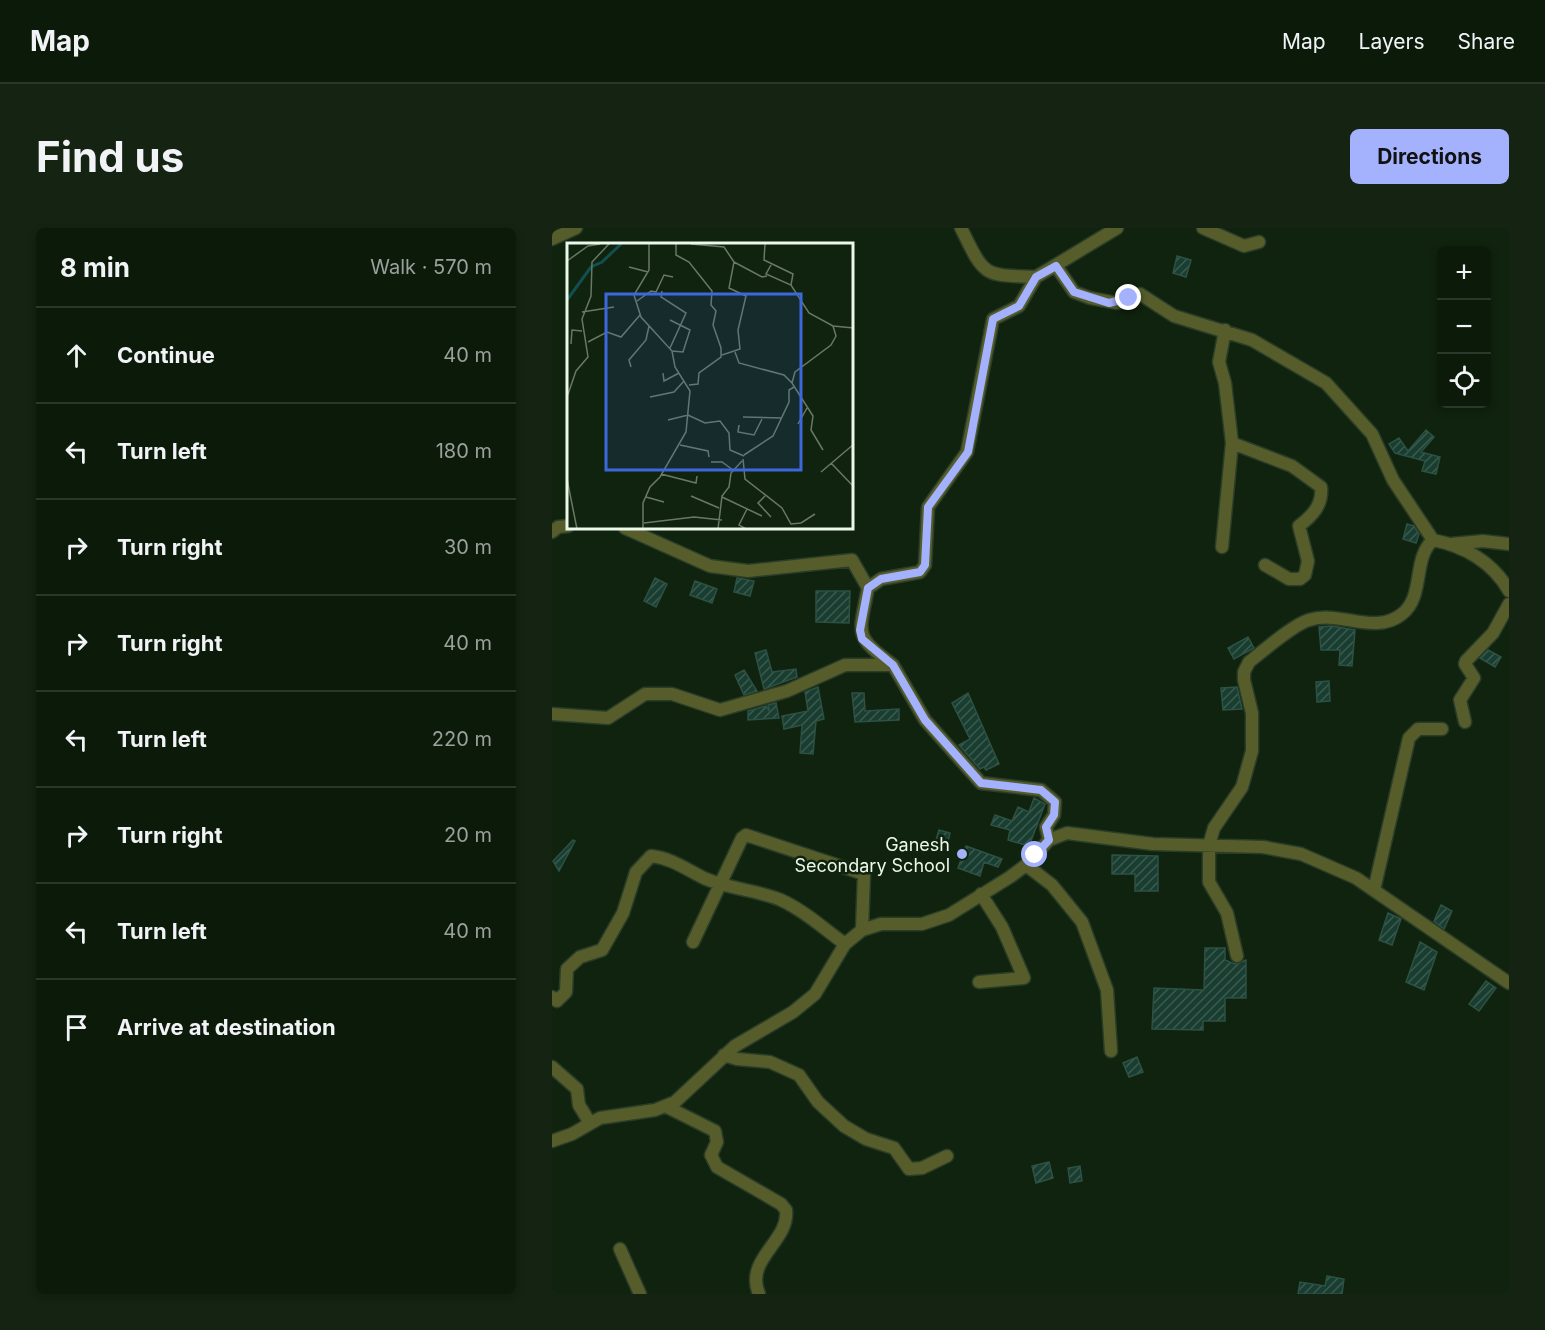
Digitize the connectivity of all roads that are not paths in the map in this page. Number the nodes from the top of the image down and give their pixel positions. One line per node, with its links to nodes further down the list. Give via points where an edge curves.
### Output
1 (576, 228): 5 (street)
2 (961, 228): 8 (street, via 978,263 992,275)
3 (1117, 228): 7 (street)
4 (1203, 228): 6 (street, via 1244,246)
5 (552, 238)
6 (1259, 242)
7 (1056, 266): 8 (street); 9 (street, via 1068,286 1082,295 1117,303 1140,294 1174,316)
8 (1036, 277): 19 (street, via 1019,306 993,319 968,452 928,507 925,565 920,572 881,579)
9 (1225, 330): 10 (street, via 1219,362); 14 (street, via 1252,340 1326,383 1372,434 1393,480)
10 (1232, 443): 17 (street); 18 (street, via 1292,466 1321,487 1322,496 1314,515 1299,526 1308,561 1305,574 1300,579 1289,579)
11 (567, 526): 13 (street)
12 (629, 530): 19 (street, via 710,566 748,572 852,560)
13 (552, 532)
14 (1433, 540): 15 (street); 27 (street, via 1425,547 1411,602 1400,616 1384,624 1340,618 1308,620 1249,662 1244,680 1252,713 1252,751 1242,787 1214,828)
15 (1451, 544): 16 (street); 20 (street, via 1496,571)
16 (1509, 544)
17 (1222, 547)
18 (1265, 565)
19 (868, 588): 22 (street, via 860,630 862,639)
20 (1509, 591)
21 (1509, 604): 24 (street, via 1491,636 1466,661 1474,678 1460,700)
22 (893, 665): 23 (street, via 845,665 788,691 720,710 672,694 645,694 608,718); 26 (street, via 925,720 981,783 1041,790 1055,802 1054,815 1046,827)
23 (552, 714)
24 (1465, 722)
25 (1442, 729): 30 (street, via 1418,729 1409,738)
26 (1049, 840): 27 (street, via 1058,835 1077,834 1153,844); 28 (street)
27 (1209, 845): 30 (street, via 1263,847 1301,854 1341,869); 35 (street, via 1209,882 1227,913)
28 (1026, 865): 31 (street); 39 (street, via 1052,885 1083,922 1107,990)
29 (719, 883): 32 (street, via 742,838 753,836 864,874); 33 (street); 34 (street, via 778,899 802,911); 38 (street, via 666,857 651,856 636,872 623,913 602,950 580,957 567,969 566,992 557,1001)
30 (1374, 890): 37 (street)
31 (981, 894): 32 (street, via 936,920 881,924); 36 (street, via 1002,927 1024,978)
32 (862, 930): 34 (street)
33 (693, 942)
34 (845, 945): 40 (street, via 815,994)
35 (1236, 956)
36 (979, 982)
37 (1509, 983)
38 (552, 997)
39 (1111, 1051)
40 (723, 1055): 42 (street, via 682,1097); 45 (street, via 770,1062 799,1075 818,1102 844,1126 866,1139 894,1148 909,1169 922,1168)
41 (552, 1067): 43 (street, via 577,1089 579,1105)
42 (666, 1107): 43 (street, via 610,1115); 48 (street, via 714,1131 717,1142 711,1155 717,1167 786,1210 785,1223 756,1271)
43 (590, 1123): 44 (street)
44 (552, 1141)
45 (947, 1156)
46 (620, 1250): 47 (street)
47 (639, 1294)
48 (759, 1294)

